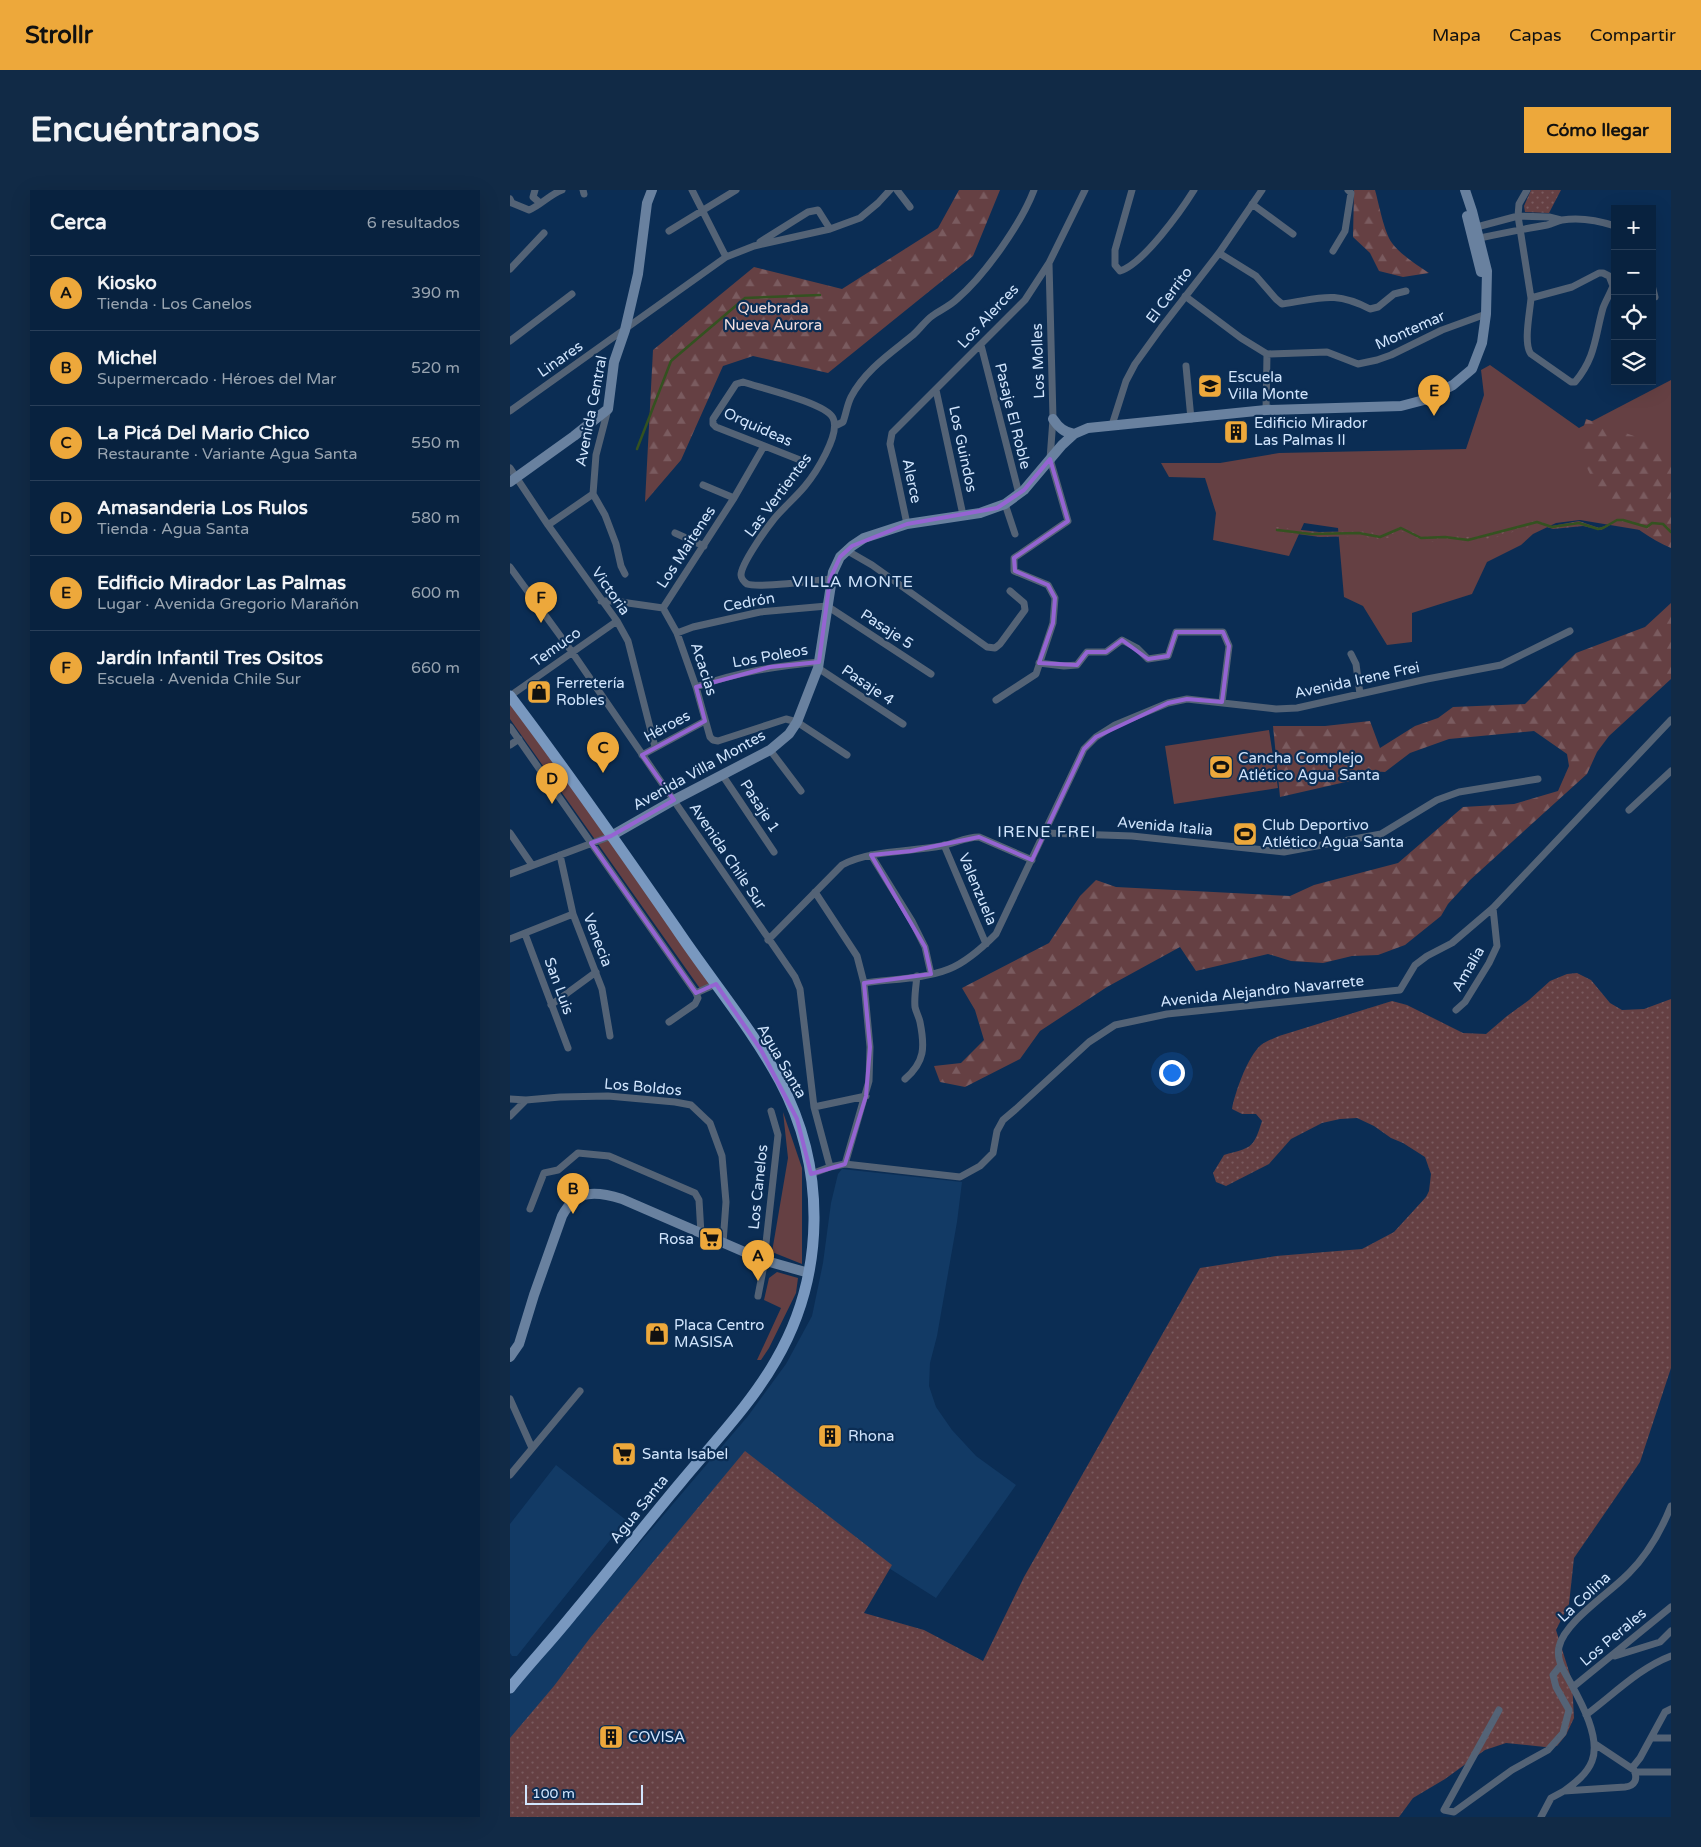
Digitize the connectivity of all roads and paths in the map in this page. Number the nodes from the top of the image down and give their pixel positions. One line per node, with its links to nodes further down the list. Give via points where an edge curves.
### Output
1 (535, 190): 18 (street, via 533,197)
2 (562, 190): 18 (street)
3 (652, 190): 41 (street, Avenida Central)
4 (692, 190): 20 (street)
5 (736, 190): 20 (street)
6 (890, 190): 24 (street, via 860,218)
7 (897, 190): 19 (street)
8 (1034, 190): 53 (street, via 1028,206 998,252 966,291 929,318 873,368 851,397 843,422)
9 (1085, 190): 34 (street, Los Alerces)
10 (1132, 190): 11 (street, via 1115,250 1115,265 1120,271 1137,261)
11 (1194, 190)
12 (1262, 190): 17 (street, El Cerrito)
13 (1348, 190): 31 (street, via 1346,231)
14 (1463, 190): 28 (street)
15 (1527, 190): 21 (street, via 1519,204)
16 (510, 199): 18 (street, via 529,210)
17 (1252, 204): 29 (street); 32 (street, El Cerrito)
18 (538, 205)
19 (910, 207)
20 (701, 211): 26 (street); 33 (street)
21 (1518, 216): 22 (street); 25 (street); 28 (street)
22 (1561, 220): 23 (street, via 1584,218); 25 (street, via 1550,225)
23 (1611, 224)
24 (830, 229): 30 (street); 30 (street, via 818,210 808,212)
25 (1520, 229): 28 (street); 39 (street)
26 (669, 231)
27 (544, 233): 35 (street)
28 (1475, 233): 40 (street)
29 (1293, 234)
30 (754, 246): 33 (street, Linares)
31 (1333, 251)
32 (1219, 253): 36 (street, via 1256,276 1282,304 1310,298 1341,298 1370,309 1378,307 1394,294); 38 (street, El Cerrito)
33 (726, 257): 41 (street, Linares)
34 (1049, 263): 43 (street, Los Alerces, via 1019,307); 50 (street, Los Molles)
35 (510, 269)
36 (1406, 291)
37 (572, 294): 42 (street)
38 (1185, 296): 44 (street); 52 (street, El Cerrito, via 1135,364)
39 (1530, 298): 39 (street, via 1528,350 1575,382 1592,356 1603,309 1613,286 1609,276 1599,273 1572,287)
40 (1486, 314): 44 (street, Montemar, via 1364,363 1327,352); 48 (street, via 1482,343 1472,369 1453,385 1424,400 1401,406)
41 (625, 330): 47 (street, Avenida Central, via 614,362); 49 (street, Linares)
42 (510, 341)
43 (981, 345): 46 (street, Los Alerces); 63 (street, Pasaje El Roble)
44 (1267, 354): 48 (street)
45 (1186, 366): 51 (street)
46 (936, 390): 55 (street, Los Alerces, via 898,425); 66 (street, Los Guindos)
47 (608, 409): 60 (street); 62 (street, Avenida Central, via 596,455)
48 (1266, 410): 51 (street)
49 (510, 411)
50 (1053, 419): 54 (street, via 1059,428); 57 (street, Los Molles)
51 (1190, 419): 52 (street)
52 (1112, 425): 54 (street, via 1088,428)
53 (835, 426): 56 (street, Orquideas, via 828,412 805,401 743,382 736,384 713,424); 75 (street, Las Vertientes, via 833,438 818,468 774,518 741,575 748,584)
54 (1074, 434): 57 (street, Avenida Villa Montes)
55 (890, 444): 67 (street, Alerce)
56 (764, 446): 58 (street, Orquideas); 64 (street, Los Maitenes)
57 (1050, 459): 63 (street, Avenida Villa Montes); 85 (street, via 1068,521 1014,558 1014,571 1048,585 1055,598 1053,623)
58 (800, 460)
59 (510, 468): 60 (street, Victoria)
60 (513, 480): 68 (street, Victoria)
61 (703, 485): 64 (street)
62 (593, 494): 68 (street); 74 (street, via 605,515)
63 (1019, 494): 65 (street, Avenida Villa Montes)
64 (734, 498): 71 (street, Los Maitenes)
65 (1005, 504): 66 (street, Avenida Villa Montes, via 988,511); 70 (street)
66 (963, 514): 67 (street, Avenida Villa Montes)
67 (907, 524): 72 (street, Avenida Villa Montes, via 864,538)
68 (548, 525): 77 (street, Victoria)
69 (675, 534): 71 (street)
70 (1015, 534)
71 (704, 546): 79 (street, Los Maitenes)
72 (846, 550): 75 (street, Avenida Villa Montes); 76 (street, via 987,647 994,648 1000,644 1025,610 1024,603)
73 (510, 567): 83 (street, Avenida Chile Sur)
74 (625, 574)
75 (830, 579): 78 (street, Avenida Villa Montes)
76 (1010, 591)
77 (601, 601): 79 (street, Los Maitenes); 80 (street, Victoria)
78 (827, 606): 82 (street, Cedrón, via 760,612); 86 (street, Avenida Villa Montes); 87 (street, Pasaje 5)
79 (663, 608): 82 (street, Acacias)
80 (617, 621): 83 (street, Temuco); 100 (street, Victoria, via 628,641)
81 (1570, 631): 89 (street, Avenida Irene Frei, via 1501,664)
82 (677, 633): 88 (street, Acacias)
83 (572, 652): 90 (street, Temuco); 102 (street, Avenida Chile Sur)
84 (1351, 654): 89 (street, via 1356,664)
85 (1039, 663): 91 (street, via 1036,674); 92 (street, via 1076,665 1087,652 1106,652 1122,640 1148,659 1168,656 1176,632 1223,632 1229,646)
86 (819, 665): 88 (street, Los Poleos, via 770,667); 95 (street, Avenida Villa Montes); 96 (street, Pasaje 4)
87 (931, 674)
88 (696, 687): 93 (street, Acacias)
89 (1360, 694): 92 (street, Avenida Irene Frei, via 1297,708 1276,709)
90 (510, 696): 112 (main road, Agua Santa)
91 (996, 700)
92 (1222, 702): 111 (street, Avenida Irene Frei, via 1187,699 1168,703 1096,737 1084,749)
93 (705, 721): 95 (street, Acacias, via 710,737 718,741 779,720); 100 (street, Héroes)
94 (1671, 721): 122 (street, Avenida Alejandro Navarrete)
95 (797, 722): 101 (street, Avenida Villa Montes, via 789,734); 103 (street)
96 (903, 724)
97 (510, 728): 98 (street)
98 (519, 739): 99 (street); 113 (street)
99 (510, 745)
100 (655, 746): 102 (street, Héroes)
101 (770, 750): 105 (street, Avenida Villa Montes); 107 (street)
102 (642, 755): 108 (street, Avenida Chile Sur)
103 (847, 755)
104 (1671, 771): 109 (street)
105 (723, 776): 108 (street, Avenida Villa Montes); 115 (street, Pasaje 1)
106 (1538, 779): 111 (street, Avenida Italia, via 1458,792 1437,800 1381,834 1284,852 1132,836)
107 (801, 791)
108 (674, 800): 112 (street, Avenida Villa Montes); 126 (street, Avenida Chile Sur)
109 (1629, 810)
110 (510, 833): 119 (street)
111 (1045, 833): 118 (street, Avenida Irene Frei)
112 (611, 836): 113 (street); 132 (main road, Agua Santa)
113 (591, 842): 117 (street); 133 (street)
114 (944, 845): 116 (street); 118 (street, via 979,837); 127 (street, Valenzuela)
115 (774, 852)
116 (871, 854): 121 (street, via 842,864); 129 (street, via 925,946)
117 (560, 855): 119 (street); 123 (street, Venecia)
118 (1032, 860): 127 (street, Avenida Irene Frei, via 996,934)
119 (532, 865): 120 (street)
120 (510, 874)
121 (815, 892): 126 (street); 131 (street, via 856,956)
122 (1493, 908): 135 (street, Amalia, via 1497,946 1490,963 1465,1002); 146 (street, Avenida Alejandro Navarrete, via 1452,943 1415,965 1400,990 1167,1014 1115,1025 1090,1042 1003,1120 992,1153 980,1166 960,1177)
123 (573, 914): 124 (street); 128 (street, Venecia)
124 (525, 934): 125 (street); 134 (street, San Luis)
125 (510, 939)
126 (768, 940): 143 (street, Avenida Chile Sur, via 800,989)
127 (986, 944): 129 (street, Avenida Irene Frei, via 962,962)
128 (596, 972): 134 (street); 137 (street, Venecia)
129 (931, 974): 130 (street, Avenida Irene Frei)
130 (917, 976): 131 (street, Avenida Irene Frei); 139 (street, via 915,1009 920,1020 923,1047 919,1064)
131 (864, 982): 140 (street, via 870,1046)
132 (716, 984): 133 (street); 148 (main road, Agua Santa, via 781,1083 797,1119)
133 (696, 993): 136 (street, via 695,1004)
134 (551, 1005): 138 (street, San Luis)
135 (1456, 1010)
136 (669, 1022)
137 (610, 1036)
138 (568, 1048)
139 (905, 1079)
140 (866, 1096): 143 (street); 146 (street)
141 (510, 1099): 142 (street, Los Boldos)
142 (526, 1100): 145 (street); 151 (street, Los Boldos, via 608,1096 691,1105 710,1123 722,1156 726,1202)
143 (814, 1107): 147 (street, Avenida Chile Sur)
144 (771, 1111): 152 (street, Los Canelos, via 778,1135)
145 (510, 1116)
146 (845, 1164): 147 (street, Avenida Alejandro Navarrete)
147 (830, 1167): 148 (street, Avenida Alejandro Navarrete)
148 (811, 1174): 153 (main road, Agua Santa, via 815,1201)
149 (530, 1209): 150 (street, via 544,1173 558,1170 578,1153 609,1156 695,1193 700,1200)
150 (701, 1234): 151 (street); 155 (street, via 606,1194 589,1194 573,1201 567,1206 548,1252 519,1344)
151 (723, 1243): 152 (street)
152 (763, 1260): 153 (street); 154 (street, Los Canelos)
153 (809, 1273): 166 (main road, Agua Santa, via 787,1339 757,1390)
154 (758, 1296)
155 (510, 1357)
156 (580, 1391): 158 (street)
157 (510, 1399): 158 (street)
158 (532, 1448): 159 (street)
159 (510, 1475)
160 (1671, 1506): 165 (street, La Colina, via 1657,1537 1636,1566 1564,1635 1558,1650)
161 (1671, 1607): 164 (street, Los Perales)
162 (1671, 1631): 164 (street, via 1660,1642)
163 (1671, 1656): 170 (street, via 1644,1670)
164 (1610, 1658): 167 (street, Los Perales)
165 (1561, 1665): 167 (street, La Colina); 169 (street, via 1553,1675 1569,1710 1562,1733 1548,1750 1512,1770 1454,1812 1444,1810)
166 (511, 1684)
167 (1573, 1688): 170 (street, La Colina)
168 (1671, 1709): 171 (street, via 1665,1712)
169 (1499, 1710)
170 (1586, 1715): 173 (street, La Colina)
171 (1651, 1738): 172 (street); 174 (street)
172 (1671, 1738)
173 (1595, 1744): 174 (street); 176 (street, via 1592,1761 1583,1775)
174 (1634, 1770): 175 (street); 176 (street, via 1635,1782 1628,1787)
175 (1671, 1772)
176 (1564, 1791): 177 (street, via 1551,1798)
177 (1541, 1817)

